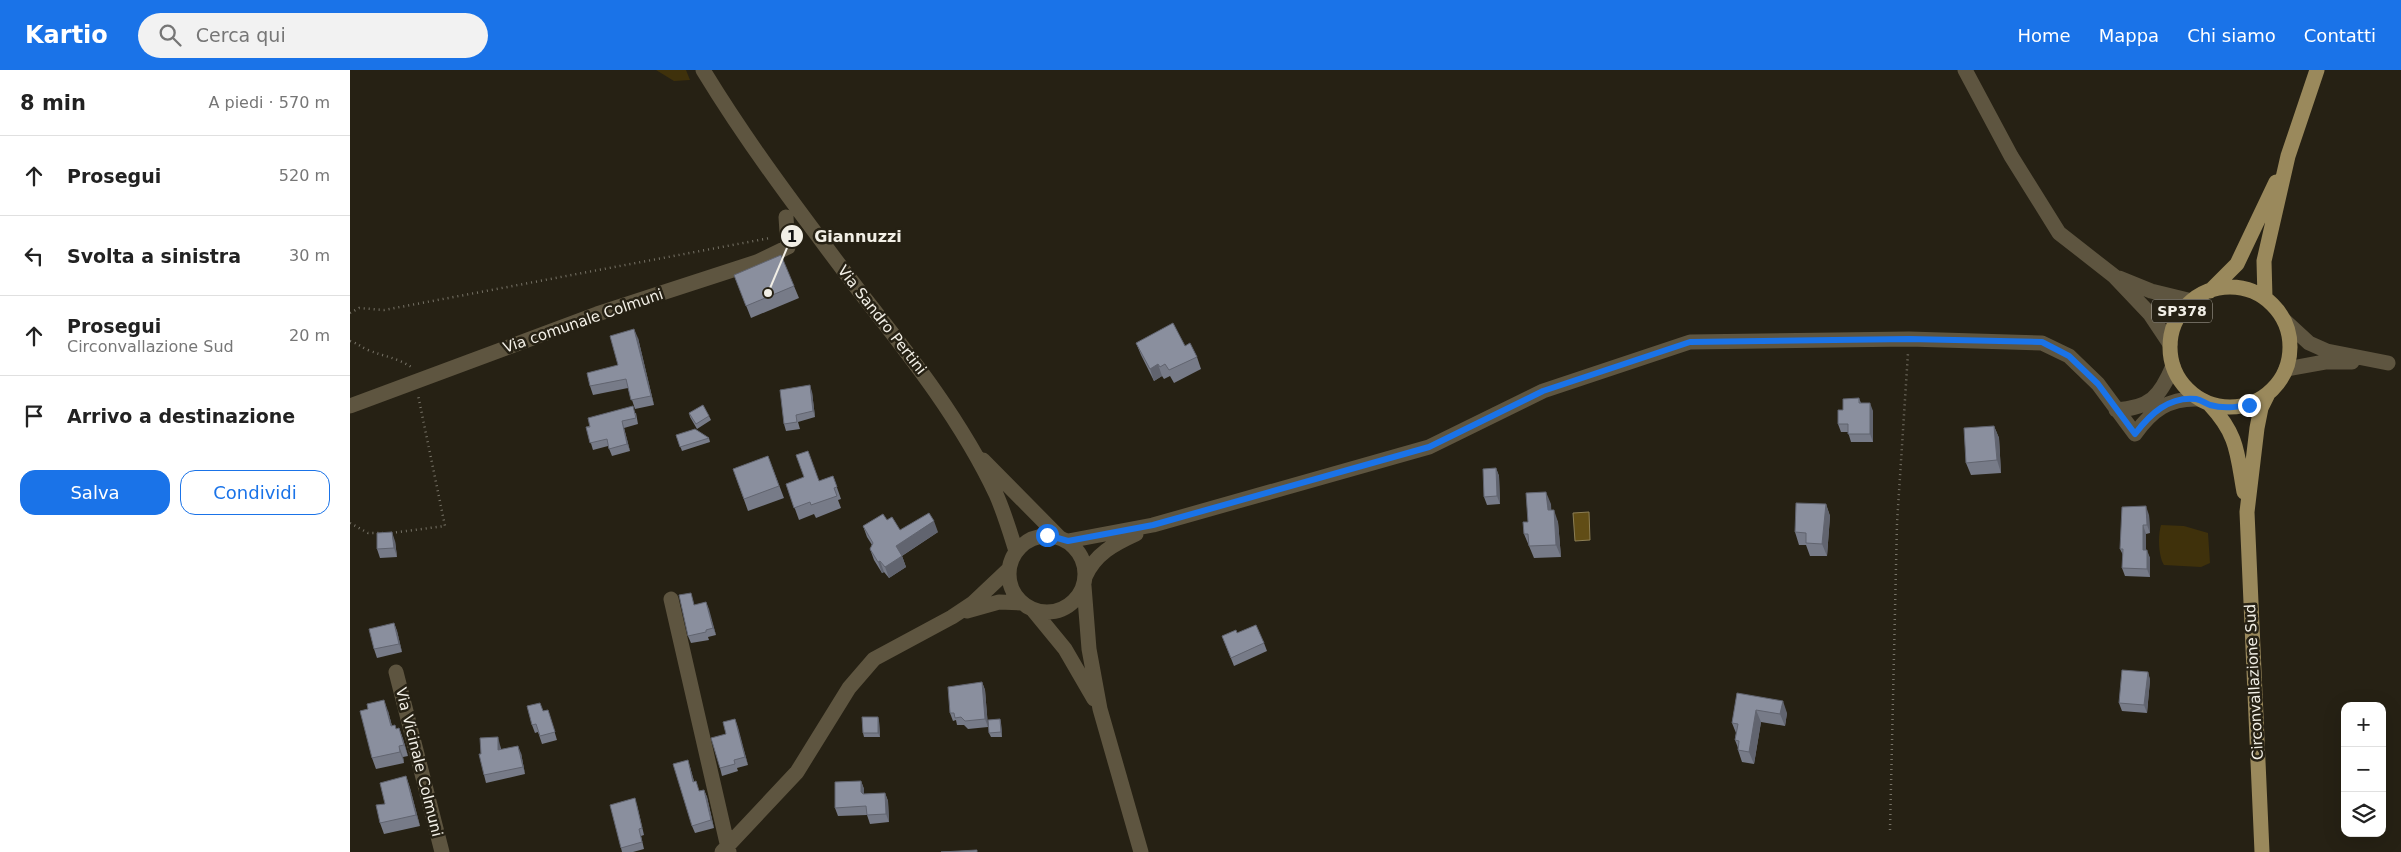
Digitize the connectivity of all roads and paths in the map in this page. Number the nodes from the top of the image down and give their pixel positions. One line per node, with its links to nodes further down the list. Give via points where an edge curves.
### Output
1 (703, 70): 5 (street, Via Sandro Pertini)
2 (715, 70): 5 (street)
3 (1965, 70): 8 (street, via 2011,156 2059,233)
4 (2316, 73): 6 (main road, Circonvallazione Sud / SP378)
5 (724, 105): 25 (street, Via Sandro Pertini, via 794,206 926,377)
6 (2288, 156): 9 (main road, Circonvallazione Sud / SP378, via 2237,264); 10 (main road, Circonvallazione Sud / SP378, via 2264,261)
7 (786, 217): 12 (path, via 784,227 775,237 384,310 359,308); 20 (street, Via comunale Colmuni, via 788,247 757,262 597,314)
8 (2114, 276): 11 (street, via 2151,291); 16 (street, via 2150,314)
9 (2210, 290): 10 (main road, Circonvallazione Sud / SP378, via 2228,287 2248,289); 11 (main road, Circonvallazione Sud / SP378)
10 (2265, 298): 13 (main road, Circonvallazione Sud / SP378)
11 (2192, 301): 16 (main road, Circonvallazione Sud / SP378, via 2180,313)
12 (350, 313)
13 (2284, 320): 17 (street, via 2309,343 2327,351); 19 (main road, Circonvallazione Sud / SP378, via 2290,336)
14 (1909, 339): 24 (street, via 2042,342 2069,356 2098,384); 28 (street, via 1690,342 1543,391 1429,447); 38 (path, via 1897,524)
15 (350, 341): 20 (path, via 366,350 398,358 413,368)
16 (2170, 344): 18 (main road, Circonvallazione Sud / SP378)
17 (2394, 363): 19 (street, via 2324,362)
18 (2173, 366): 22 (main road, Circonvallazione Sud / SP378, via 2187,390); 24 (street, via 2154,399 2138,407)
19 (2286, 369): 21 (main road, Circonvallazione Sud / SP378)
20 (415, 383): 23 (street, Via comunale Colmuni); 27 (path, via 445,526 368,533)
21 (2267, 396): 22 (main road, Circonvallazione Sud / SP378, via 2249,405 2229,408); 26 (main road, Circonvallazione Sud / SP378, via 2257,428)
22 (2204, 402): 24 (street, via 2183,398 2163,406 2150,415 2135,434); 26 (main road, Circonvallazione Sud / SP378, via 2229,427)
23 (350, 406)
24 (2116, 410)
25 (971, 448): 29 (street, Via Sandro Pertini); 30 (street, Via Sandro Pertini, via 996,495)
26 (2247, 512): 42 (main road, Circonvallazione Sud / SP378)
27 (350, 523)
28 (1153, 525): 29 (street); 32 (street, via 1112,546 1090,566)
29 (1063, 539): 30 (street, via 1047,535 1035,537); 32 (street, via 1082,556)
30 (1016, 551): 31 (street)
31 (1009, 569): 34 (street, via 1014,593); 35 (street)
32 (1084, 581): 34 (street, via 1078,596 1058,611 1045,612); 37 (street, via 1088,649)
33 (671, 599): 39 (street)
34 (1028, 606): 35 (street, via 999,602); 37 (street, via 1065,649)
35 (952, 617): 39 (street, via 874,659 849,688 797,772)
36 (396, 672): 40 (street, Via Vicinale Colmuni)
37 (1100, 709): 41 (street)
38 (1890, 830)
39 (727, 850)
40 (442, 852)
41 (1141, 852)
42 (2262, 852)

